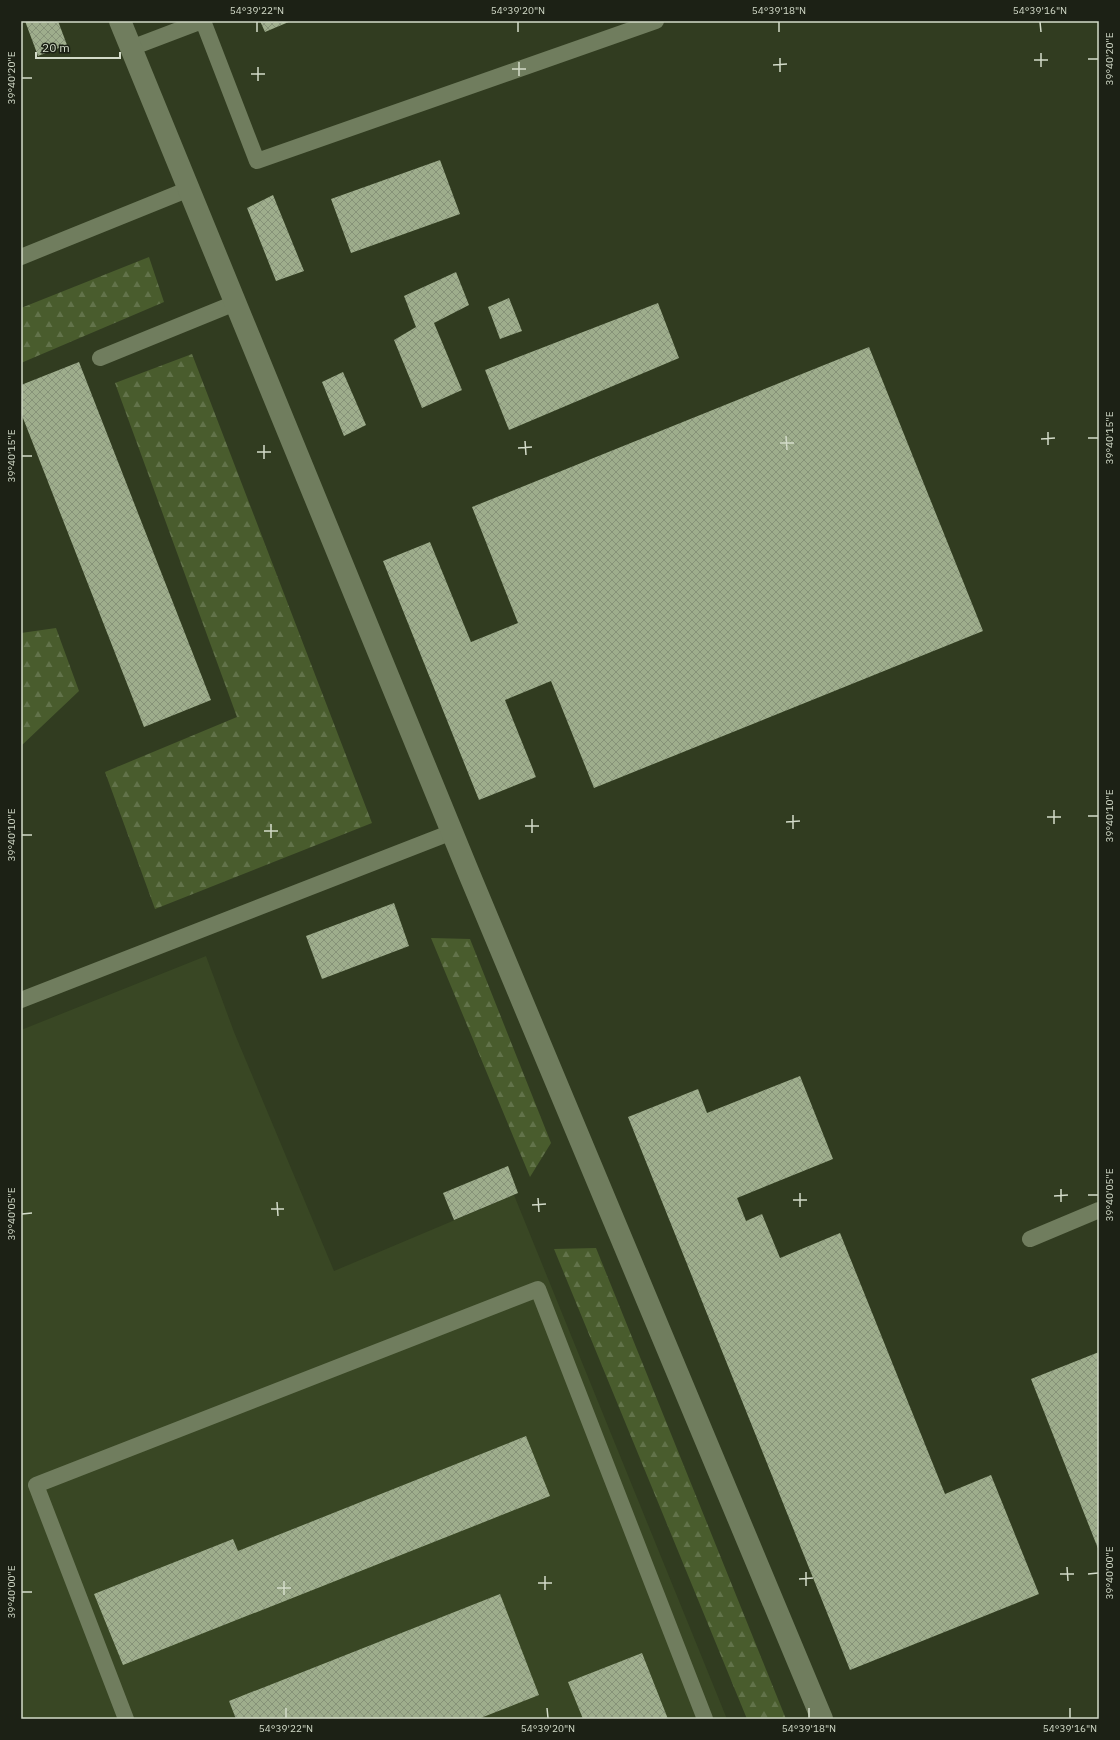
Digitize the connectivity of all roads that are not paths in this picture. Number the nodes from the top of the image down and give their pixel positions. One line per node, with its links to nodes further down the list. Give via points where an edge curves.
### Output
1 (120, 21): 4 (street)
2 (203, 21): 3 (lane, via 257,161); 4 (lane)
3 (656, 21)
4 (131, 48): 5 (street)
5 (189, 189): 6 (lane); 7 (street)
6 (21, 257)
7 (235, 303): 8 (lane); 9 (street)
8 (100, 358)
9 (452, 832): 10 (lane); 15 (street)
10 (21, 1000)
11 (1099, 1210): 12 (lane)
12 (1030, 1239)
13 (126, 1719): 14 (lane, via 36,1484 538,1289)
14 (705, 1719)
15 (822, 1719)

